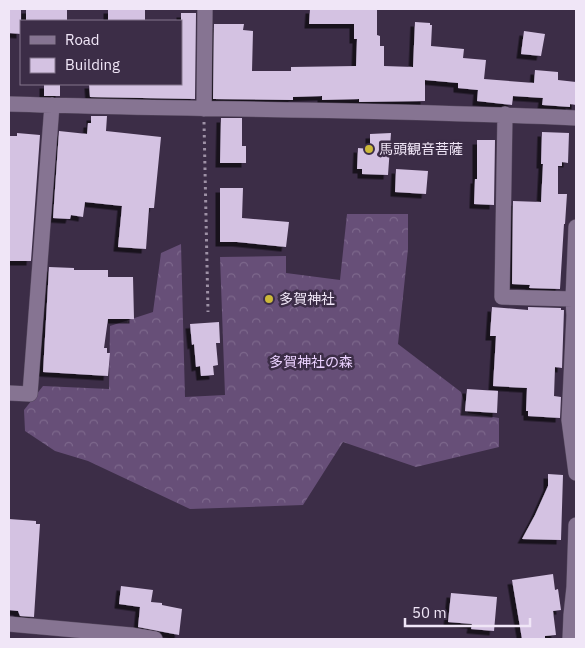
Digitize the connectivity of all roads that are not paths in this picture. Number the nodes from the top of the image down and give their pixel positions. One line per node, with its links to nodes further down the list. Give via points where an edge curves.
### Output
1 (205, 9): 4 (street)
2 (9, 104): 3 (street)
3 (52, 105): 4 (street); 10 (street, via 30,394)
4 (204, 109): 5 (street)
5 (505, 114): 6 (street); 8 (street, via 502,297)
6 (576, 118)
7 (576, 227): 8 (street)
8 (573, 299): 9 (street)
9 (575, 315): 11 (street, via 569,420)
10 (9, 393)
11 (576, 473)
12 (576, 525): 15 (street)
13 (9, 624): 14 (street)
14 (155, 639)
15 (570, 639)

